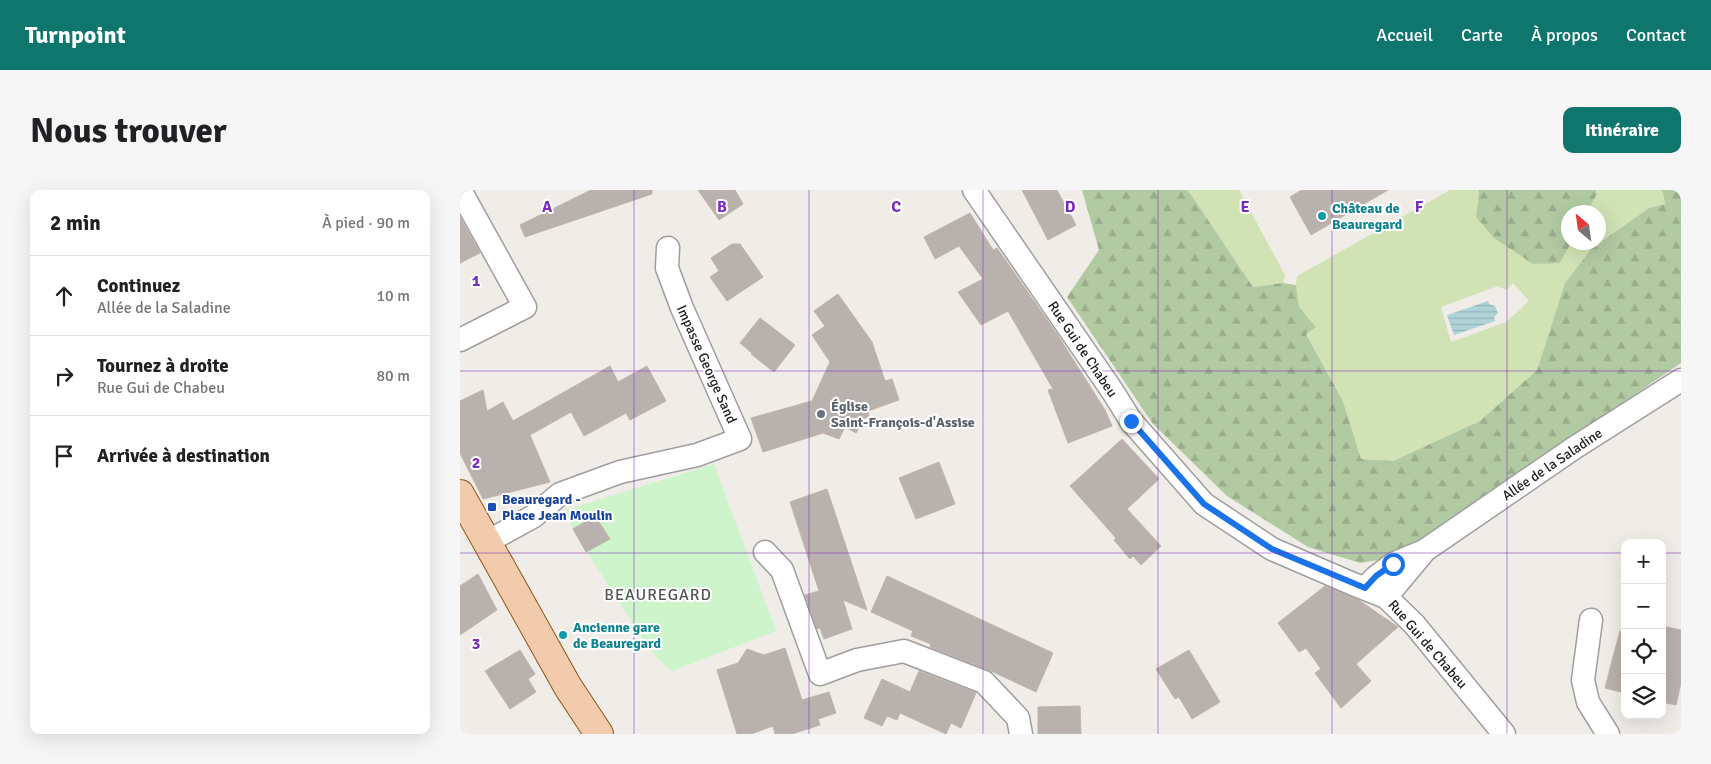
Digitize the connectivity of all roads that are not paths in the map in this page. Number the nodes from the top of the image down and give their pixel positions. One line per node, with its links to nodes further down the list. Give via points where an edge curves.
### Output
1 (460, 190): 4 (street, via 525,308)
2 (974, 190): 10 (street, Rue Gui de Chabeu, via 1131,421 1204,504 1272,549)
3 (668, 248): 7 (street, Impasse George Sand, via 667,268 679,300 740,439 697,455 620,472 560,494 534,516)
4 (460, 340)
5 (1681, 380): 8 (street, Allée de la Saladine, via 1574,448)
6 (460, 494): 7 (main road)
7 (487, 542): 13 (main road, via 568,687)
8 (1424, 551): 10 (street, Allée de la Saladine, via 1393,564); 11 (street, Allée de la Saladine)
9 (765, 552): 14 (street, via 782,570 820,674 858,660 904,652 984,682 1018,718)
10 (1365, 588): 11 (street, Rue Gui de Chabeu)
11 (1386, 597): 15 (street, Rue Gui de Chabeu, via 1414,624)
12 (1591, 620): 16 (street, via 1583,680 1588,702)
13 (599, 734)
14 (1021, 734)
15 (1504, 734)
16 (1608, 734)

